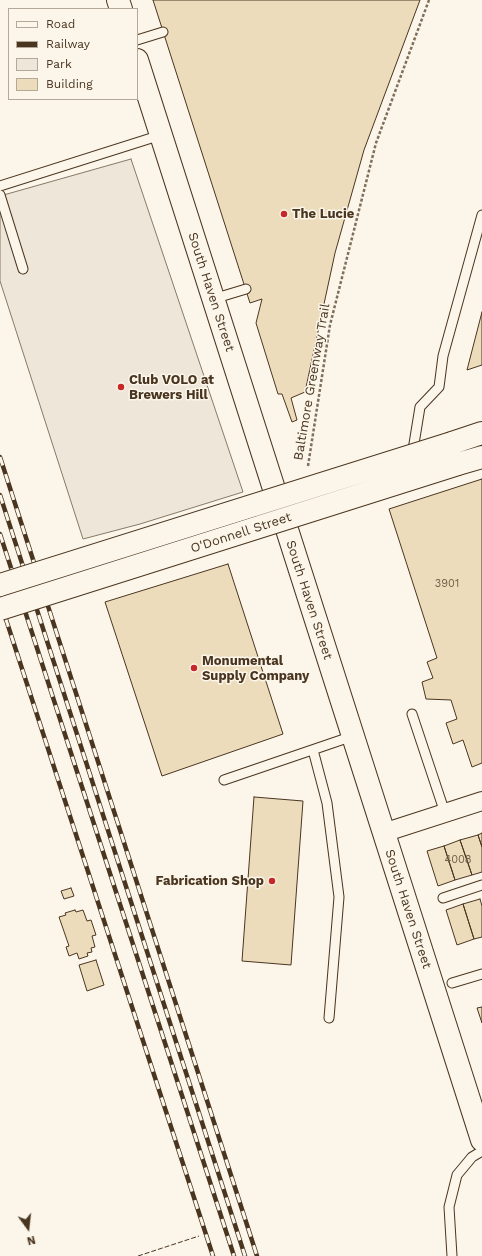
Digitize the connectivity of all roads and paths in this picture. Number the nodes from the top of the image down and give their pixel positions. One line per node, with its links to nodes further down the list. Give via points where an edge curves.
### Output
1 (429, 0): 14 (path, Baltimore Greenway Trail, via 376,142 330,325)
2 (164, 32): 3 (lane)
3 (138, 40)
4 (138, 63): 5 (street, South Haven Street)
5 (161, 135): 6 (lane); 11 (street, South Haven Street)
6 (0, 186)
7 (0, 195): 9 (lane)
8 (482, 216): 15 (lane, via 442,356 439,387 420,407 409,476)
9 (23, 269)
10 (246, 289): 11 (lane)
11 (213, 299): 15 (street, South Haven Street)
12 (482, 434): 16 (street, O'Donnell Street, bridge)
13 (482, 457): 18 (street, O'Donnell Street, bridge)
14 (308, 470)
15 (282, 517): 17 (street, O'Donnell Street); 20 (street, South Haven Street)
16 (0, 585)
17 (0, 604)
18 (0, 609)
19 (412, 714): 24 (lane)
20 (353, 736): 21 (lane); 25 (street, South Haven Street)
21 (313, 750): 22 (lane); 30 (lane, via 326,803 339,897)
22 (224, 780)
23 (482, 801): 24 (street)
24 (445, 813): 25 (street)
25 (383, 833): 31 (street, South Haven Street)
26 (482, 885): 27 (lane)
27 (443, 898)
28 (482, 974): 29 (lane)
29 (452, 984)
30 (329, 1018)
31 (482, 1140)
32 (482, 1151): 33 (lane, via 472,1157 457,1175 449,1207)
33 (452, 1256)

